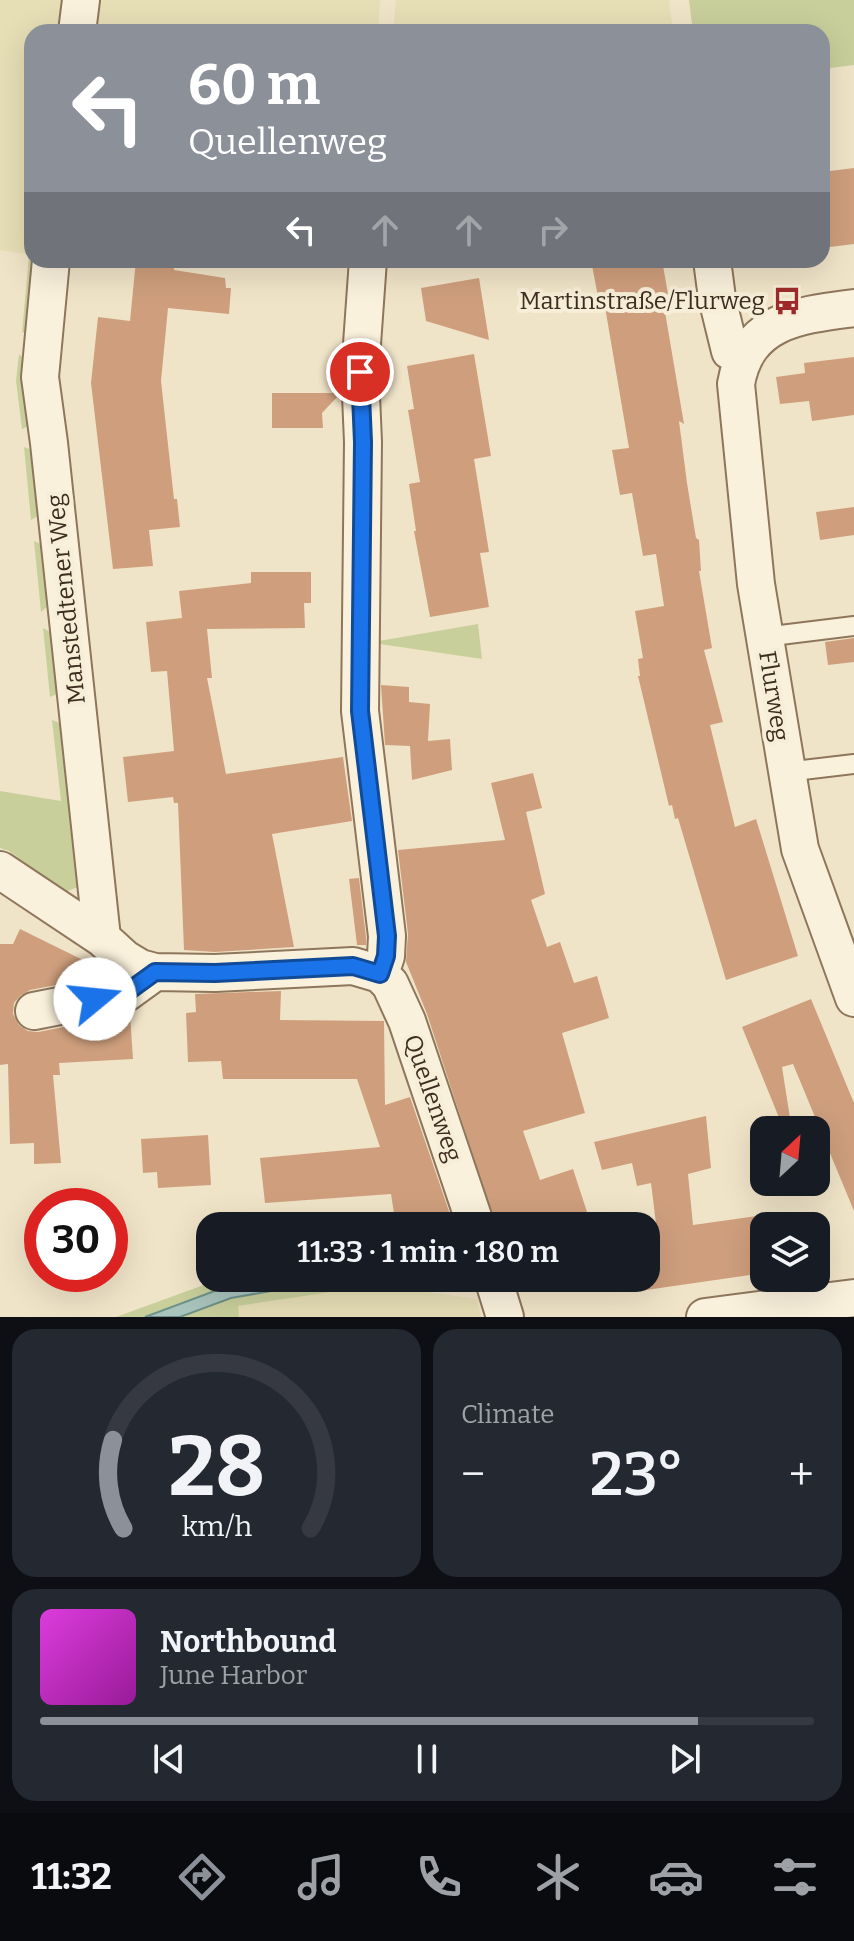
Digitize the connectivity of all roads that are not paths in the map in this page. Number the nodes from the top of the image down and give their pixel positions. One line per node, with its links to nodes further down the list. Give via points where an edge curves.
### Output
1 (81, 0): 2 (street)
2 (78, 24)
3 (50, 268): 13 (street, Manstedtener Weg, via 40,377)
4 (367, 268): 16 (street, via 360,372 360,711 387,936)
5 (713, 268): 7 (street, Flurweg, via 730,351)
6 (854, 308): 7 (street, via 779,323 752,345)
7 (740, 370): 9 (street, Flurweg)
8 (854, 626): 9 (lane)
9 (764, 637): 11 (street, Flurweg)
10 (854, 764): 11 (lane)
11 (786, 772): 14 (street, Flurweg, via 800,849)
12 (0, 870): 13 (street)
13 (102, 938): 15 (street, via 125,959)
14 (844, 943): 17 (street, Flurweg)
15 (155, 972): 16 (street, via 353,966); 18 (street, via 126,993)
16 (380, 974): 19 (street, Quellenweg, via 407,1021)
17 (854, 998)
18 (34, 1011)
19 (471, 1212)
20 (497, 1292): 22 (street)
21 (854, 1298): 23 (street)
22 (505, 1317)
23 (705, 1317)

